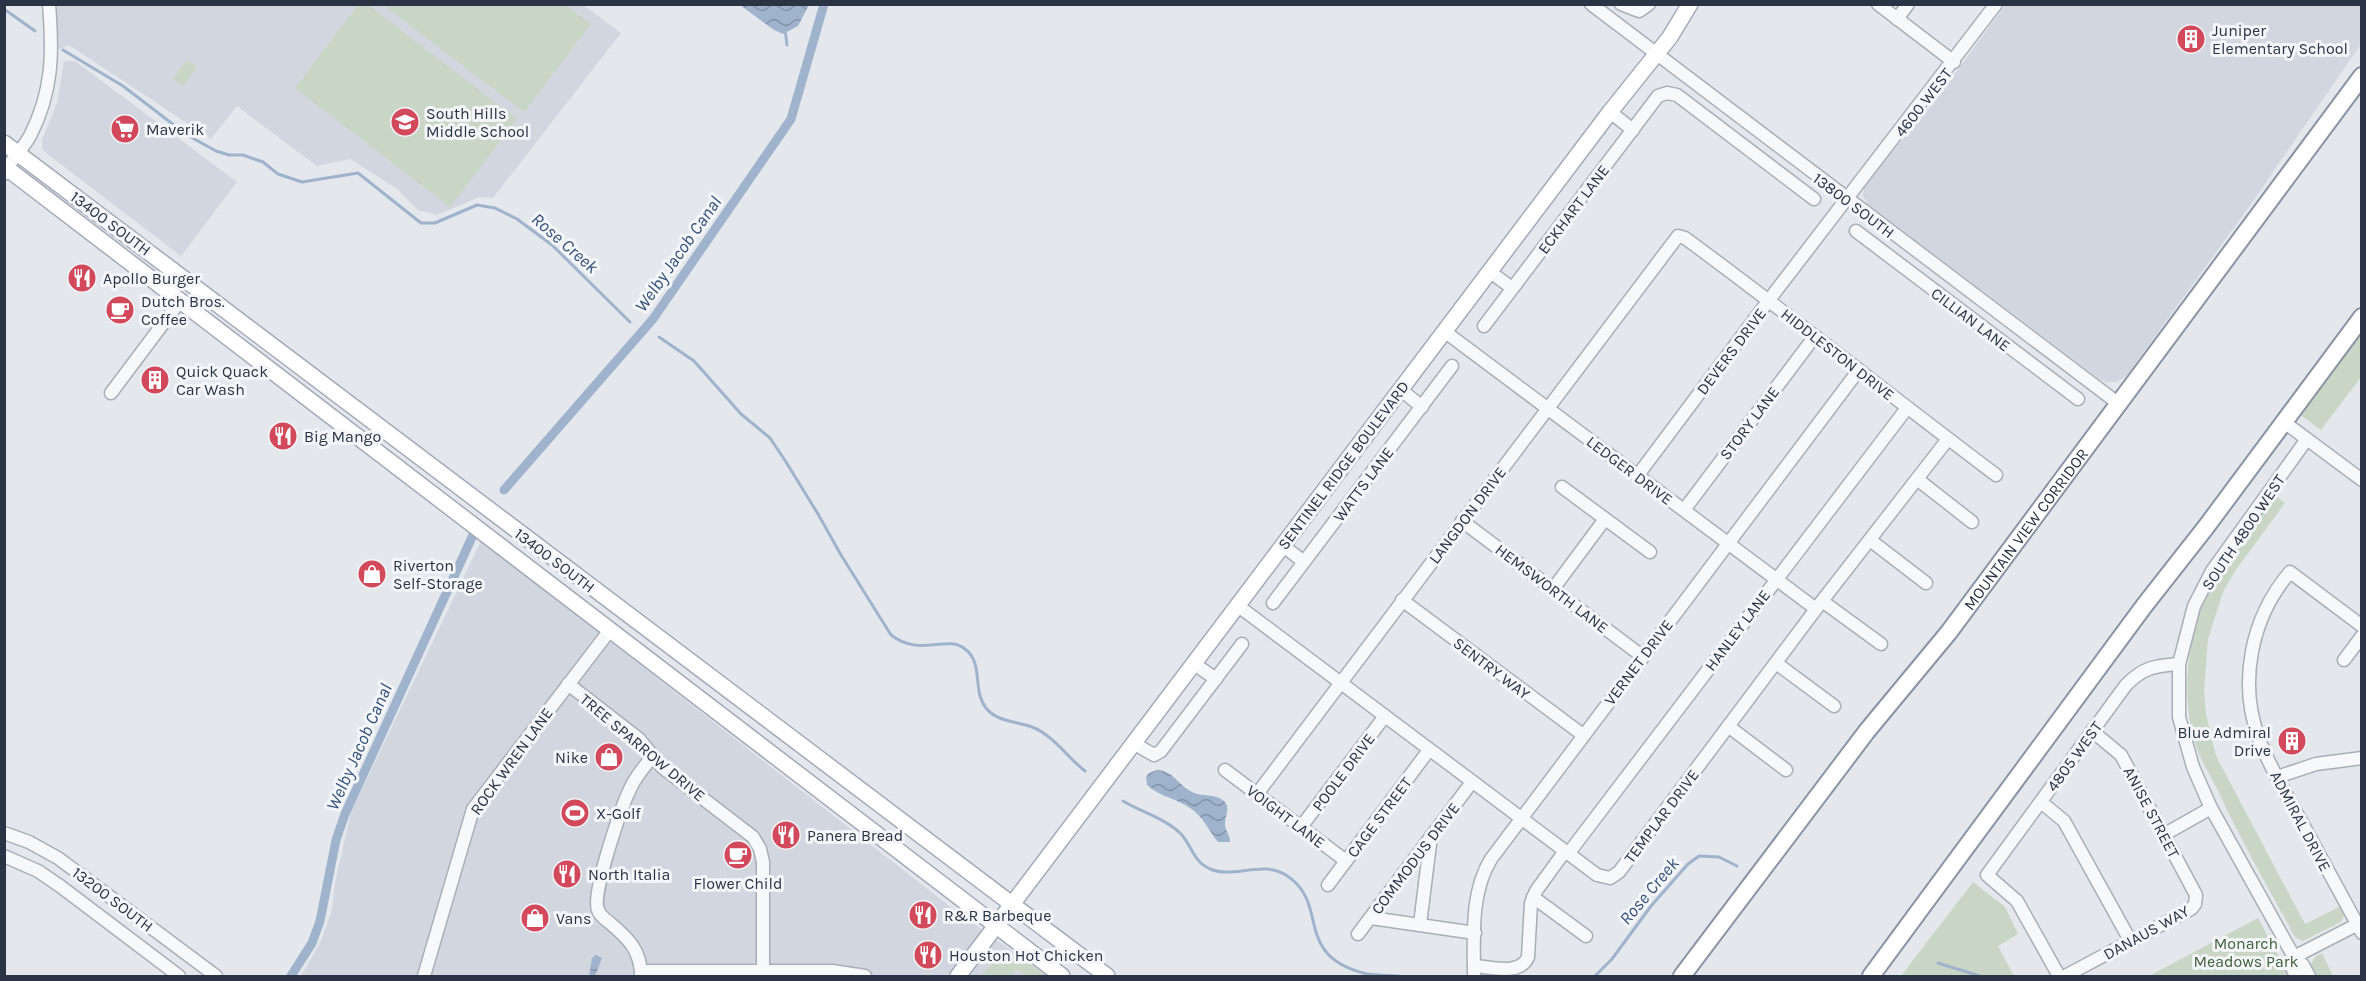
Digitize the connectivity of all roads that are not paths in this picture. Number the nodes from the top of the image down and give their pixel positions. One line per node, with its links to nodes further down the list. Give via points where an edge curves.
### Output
1 (49, 4): 18 (street, via 52,50 48,83 38,119)
2 (1591, 4): 10 (street, 13800 SOUTH)
3 (1621, 4): 4 (street, via 1638,11)
4 (1649, 4)
5 (1690, 4): 10 (main road, SENTINEL RIDGE BOULEVARD)
6 (1878, 4): 9 (street)
7 (1908, 4): 9 (street)
8 (1996, 4): 11 (street, 4600 WEST)
9 (1897, 19): 11 (street)
10 (1656, 54): 13 (street, 13800 SOUTH); 14 (main road, SENTINEL RIDGE BOULEVARD)
11 (1954, 62): 23 (street, 4600 WEST)
12 (2361, 76): 43 (highway, MOUNTAIN VIEW CORRIDOR)
13 (1721, 103): 15 (street); 19 (street, 13800 SOUTH)
14 (1610, 112): 16 (street); 28 (main road, SENTINEL RIDGE BOULEVARD)
15 (1709, 120): 16 (street, ECKHART LANE, via 1677,95 1667,93 1658,96); 21 (street)
16 (1633, 130): 29 (street, ECKHART LANE)
17 (4, 143): 18 (main road, 13400 SOUTH)
18 (18, 153): 20 (street); 110 (main road, 13400 SOUTH)
19 (1788, 154): 21 (street); 23 (street, 13800 SOUTH)
20 (5, 169): 31 (main road, 13400 SOUTH)
21 (1776, 171): 22 (street)
22 (1815, 199)
23 (1847, 199): 26 (street, 13800 SOUTH); 30 (street, DEVERS DRIVE)
24 (1856, 231): 27 (street, CILLIAN LANE)
25 (1678, 236): 30 (street, HIDDLESTON DRIVE); 45 (street, LANGDON DRIVE)
26 (1906, 243): 27 (street); 36 (street, 13800 SOUTH)
27 (1894, 260): 39 (street, CILLIAN LANE)
28 (1489, 271): 29 (street); 34 (main road, SENTINEL RIDGE BOULEVARD)
29 (1512, 288): 33 (street, ECKHART LANE)
30 (1769, 300): 35 (street, HIDDLESTON DRIVE); 51 (street, DEVERS DRIVE)
31 (180, 301): 41 (street); 72 (main road, 13400 SOUTH)
32 (2361, 317): 47 (highway)
33 (1484, 326)
34 (1444, 331): 40 (main road, SENTINEL RIDGE BOULEVARD); 45 (street, LEDGER DRIVE)
35 (1815, 336): 38 (street, HIDDLESTON DRIVE); 55 (street, STORY LANE)
36 (2062, 361): 39 (street); 43 (street, 13800 SOUTH)
37 (1452, 366): 44 (street, WATTS LANE)
38 (1858, 371): 46 (street, HIDDLESTON DRIVE); 60 (street, VERNET DRIVE)
39 (2049, 378): 42 (street, CILLIAN LANE)
40 (1400, 389): 44 (street); 61 (main road, SENTINEL RIDGE BOULEVARD)
41 (111, 393)
42 (2078, 399)
43 (2119, 404): 132 (highway, MOUNTAIN VIEW CORRIDOR, via 1949,632 1867,731)
44 (1422, 406): 63 (street, WATTS LANE)
45 (1547, 407): 51 (street, LEDGER DRIVE); 57 (street, LANGDON DRIVE)
46 (1907, 408): 48 (street, HIDDLESTON DRIVE); 64 (street, HANLEY LANE)
47 (2284, 422): 49 (street); 133 (highway)
48 (1948, 439): 50 (street, HIDDLESTON DRIVE); 52 (street, TEMPLAR DRIVE)
49 (2307, 439): 53 (street); 80 (street, SOUTH 4800 WEST, via 2212,571 2194,606)
50 (1996, 475)
51 (1638, 476): 55 (street, LEDGER DRIVE)
52 (1917, 479): 58 (street); 59 (street, TEMPLAR DRIVE)
53 (2361, 480)
54 (1562, 487): 56 (street)
55 (1684, 510): 60 (street, LEDGER DRIVE)
56 (1605, 519): 62 (street); 66 (street)
57 (1462, 521): 66 (street, HEMSWORTH LANE); 67 (street, LANGDON DRIVE)
58 (1972, 522)
59 (1870, 540): 65 (street); 70 (street, TEMPLAR DRIVE)
60 (1729, 543): 64 (street, LEDGER DRIVE); 76 (street, VERNET DRIVE)
61 (1282, 545): 63 (street); 69 (main road, SENTINEL RIDGE BOULEVARD)
62 (1650, 552)
63 (1304, 562): 68 (street, WATTS LANE)
64 (1776, 579): 70 (street, LEDGER DRIVE); 105 (street, HANLEY LANE)
65 (1926, 583)
66 (1553, 589): 76 (street, HEMSWORTH LANE)
67 (1402, 600): 82 (street, LANGDON DRIVE); 88 (street, SENTRY WAY)
68 (1273, 603)
69 (1237, 605): 78 (main road, SENTINEL RIDGE BOULEVARD); 82 (street, TEMPLAR DRIVE)
70 (1819, 605): 75 (street, LEDGER DRIVE); 79 (street, TEMPLAR DRIVE)
71 (2361, 626): 95 (street, ADMIRAL DRIVE, via 2290,572 2275,592 2254,640 2249,670 2253,720)
72 (610, 630): 83 (street, ROCK WREN LANE); 114 (main road, 13400 SOUTH)
73 (2361, 636): 77 (street)
74 (1242, 644): 81 (street)
75 (1881, 644)
76 (1642, 656): 88 (street, VERNET DRIVE)
77 (2344, 660)
78 (1193, 663): 81 (street); 89 (main road, SENTINEL RIDGE BOULEVARD)
79 (1776, 663): 84 (street); 86 (street, TEMPLAR DRIVE)
80 (2179, 664): 87 (street, 4805 WEST, via 2138,672); 99 (street, SOUTH 4800 WEST, via 2181,726)
81 (1215, 680): 89 (street, via 1161,751 1154,755)
82 (1340, 683): 85 (street, TEMPLAR DRIVE); 97 (street, LANGDON DRIVE)
83 (568, 684): 91 (street, TREE SPARROW DRIVE, via 639,739); 126 (street, ROCK WREN LANE, via 473,809)
84 (1834, 706)
85 (1385, 716): 90 (street, TEMPLAR DRIVE); 101 (street, POOLE DRIVE)
86 (1728, 726): 94 (street); 105 (street, TEMPLAR DRIVE, via 1616,875 1597,875)
87 (2092, 731): 98 (street, 4805 WEST); 103 (street, ANISE STREET, via 2121,755)
88 (1583, 735): 100 (street, VERNET DRIVE)
89 (1133, 743): 110 (main road, SENTINEL RIDGE BOULEVARD)
90 (1430, 750): 96 (street, TEMPLAR DRIVE); 107 (street, CAGE STREET)
91 (652, 757): 122 (street, via 633,782 619,816 596,905 601,915 633,945); 123 (street, TREE SPARROW DRIVE, via 743,827 757,844 763,862)
92 (2361, 758): 95 (street, via 2298,768)
93 (1225, 770): 97 (street, VOIGHT LANE)
94 (1786, 770)
95 (2277, 777): 115 (street, ADMIRAL DRIVE)
96 (1472, 782): 100 (street, TEMPLAR DRIVE); 104 (street, COMMODUS DRIVE)
97 (1257, 794): 101 (street, VOIGHT LANE)
98 (2041, 802): 119 (street, via 2064,820); 134 (street, 4805 WEST, via 1987,875 2017,901)
99 (2211, 808): 103 (street); 120 (street, SOUTH 4800 WEST)
100 (1521, 818): 105 (street, TEMPLAR DRIVE); 116 (street, VERNET DRIVE, via 1481,878)
101 (1301, 827): 107 (street, VOIGHT LANE)
102 (4, 833): 125 (street, 13200 SOUTH, via 58,858)
103 (2164, 834): 111 (street, ANISE STREET, via 2196,895)
104 (1431, 836): 112 (street, COMMODUS DRIVE); 113 (street)
105 (1566, 852): 109 (street, HANLEY LANE)
106 (4, 856): 124 (street, 13200 SOUTH, via 49,878)
107 (1346, 861): 108 (street, CAGE STREET)
108 (1328, 885)
109 (1533, 897): 118 (street); 121 (street, HANLEY LANE, via 1528,914 1528,957 1524,964)
110 (1012, 904): 114 (main road, SENTINEL RIDGE BOULEVARD); 131 (main road, 13400 SOUTH)
111 (2195, 904): 119 (street, DANAUS WAY)
112 (1371, 918): 113 (street); 117 (street, COMMODUS DRIVE)
113 (1420, 924): 116 (street)
114 (995, 926): 129 (main road, SENTINEL RIDGE BOULEVARD); 130 (main road, 13400 SOUTH)
115 (2360, 927): 120 (street)
116 (1475, 933): 121 (street, VERNET DRIVE)
117 (1358, 934)
118 (1586, 936)
119 (2131, 942): 135 (street, DANAUS WAY)
120 (2294, 957): 136 (street); 137 (street)
121 (1474, 971)
122 (641, 974): 123 (street)
123 (763, 974): 127 (street, via 832,971)
124 (179, 976)
125 (216, 976)
126 (424, 976)
127 (851, 976): 128 (street)
128 (865, 976)
129 (958, 976)
130 (1062, 976)
131 (1107, 976)
132 (1682, 976)
133 (1871, 976)
134 (2059, 976)
135 (2065, 976)
136 (2296, 976)
137 (2309, 976)

